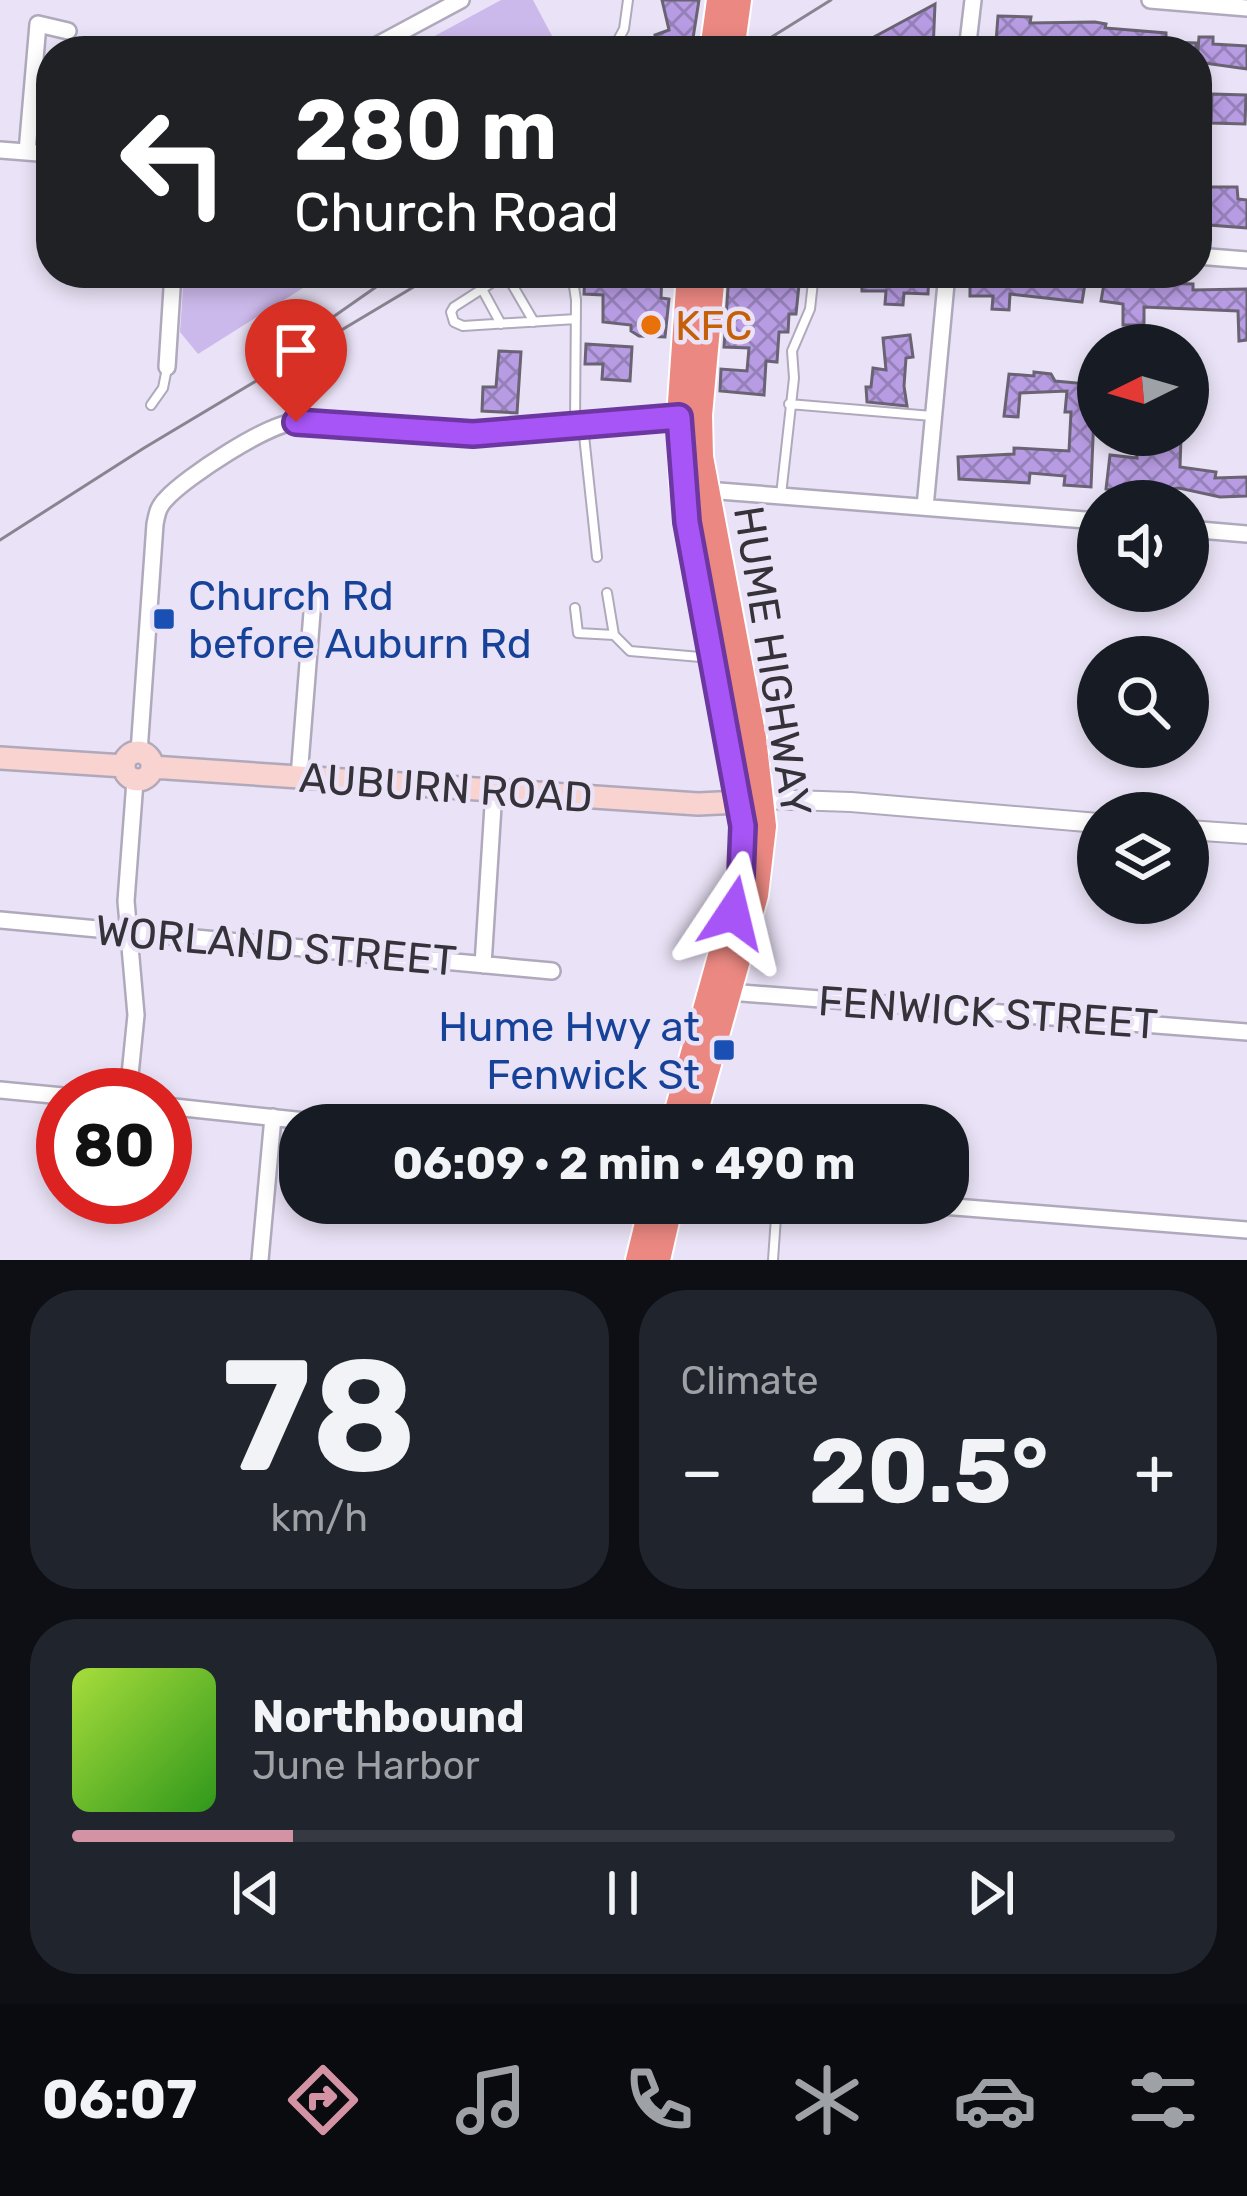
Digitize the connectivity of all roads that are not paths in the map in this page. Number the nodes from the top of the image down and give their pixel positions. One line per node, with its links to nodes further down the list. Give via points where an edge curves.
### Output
1 (460, 0): 11 (street)
2 (628, 0): 12 (lane)
3 (718, 0): 13 (highway)
4 (740, 0): 14 (highway)
5 (1150, 0): 7 (street)
6 (972, 2): 15 (street)
7 (1208, 2): 8 (street)
8 (1247, 8)
9 (68, 31): 10 (street, via 38,24)
10 (37, 36)
11 (394, 36)
12 (620, 36)
13 (714, 36)
14 (734, 36)
15 (969, 36)
16 (36, 47): 18 (street)
17 (0, 150): 18 (street)
18 (27, 152): 19 (street)
19 (36, 153)
20 (1212, 257): 21 (street)
21 (1247, 260)
22 (171, 288): 33 (street)
23 (515, 288): 31 (lane)
24 (573, 288): 30 (lane)
25 (689, 288): 36 (highway, HUME HIGHWAY)
26 (710, 288): 36 (highway, HUME HIGHWAY)
27 (812, 288): 34 (lane, via 792,351)
28 (946, 288): 37 (street)
29 (482, 289): 32 (lane); 32 (lane, via 451,317 463,326)
30 (576, 319): 31 (lane); 38 (lane)
31 (534, 322): 32 (lane)
32 (501, 324)
33 (166, 367): 35 (lane)
34 (789, 404): 37 (lane); 40 (lane)
35 (151, 405)
36 (689, 416): 38 (street); 39 (highway, HUME HIGHWAY); 50 (highway, HUME HIGHWAY, via 687,522)
37 (933, 416): 41 (street)
38 (579, 425): 45 (lane); 52 (street, via 473,434 286,422 177,488 157,514)
39 (706, 490): 40 (street); 55 (highway, HUME HIGHWAY, via 754,738)
40 (781, 496): 41 (street)
41 (926, 507): 42 (street)
42 (1077, 519)
43 (1209, 531): 44 (street)
44 (1247, 534)
45 (597, 557)
46 (608, 592): 49 (lane)
47 (314, 600): 53 (street)
48 (575, 608): 49 (lane, via 578,633)
49 (614, 635): 50 (lane, via 629,651)
50 (714, 658): 55 (highway, HUME HIGHWAY)
51 (0, 758): 52 (main road, AUBURN ROAD)
52 (138, 766): 53 (main road, AUBURN ROAD); 60 (street)
53 (298, 777): 54 (main road, AUBURN ROAD)
54 (494, 790): 55 (main road, AUBURN ROAD, via 698,804); 61 (street)
55 (751, 800): 56 (street); 63 (highway, HUME HIGHWAY, via 761,865); 68 (highway, HUME HIGHWAY, via 741,876)
56 (1077, 821)
57 (1209, 831): 58 (street)
58 (1247, 834)
59 (0, 920): 60 (street, WORLAND STREET)
60 (127, 930): 61 (street, WORLAND STREET); 65 (street, via 136,1015)
61 (483, 964): 62 (street, WORLAND STREET)
62 (552, 971)
63 (729, 992): 64 (street, FENWICK STREET); 69 (highway, HUME HIGHWAY)
64 (1247, 1033)
65 (131, 1068)
66 (0, 1090): 67 (street)
67 (36, 1093)
68 (679, 1104)
69 (698, 1104)
70 (192, 1109): 71 (street)
71 (273, 1117): 72 (street); 78 (street)
72 (279, 1118)
73 (969, 1208): 77 (street)
74 (647, 1224): 79 (highway)
75 (666, 1224): 80 (highway)
76 (776, 1224): 81 (lane)
77 (1247, 1230)
78 (260, 1260)
79 (638, 1260)
80 (658, 1260)
81 (773, 1260)

